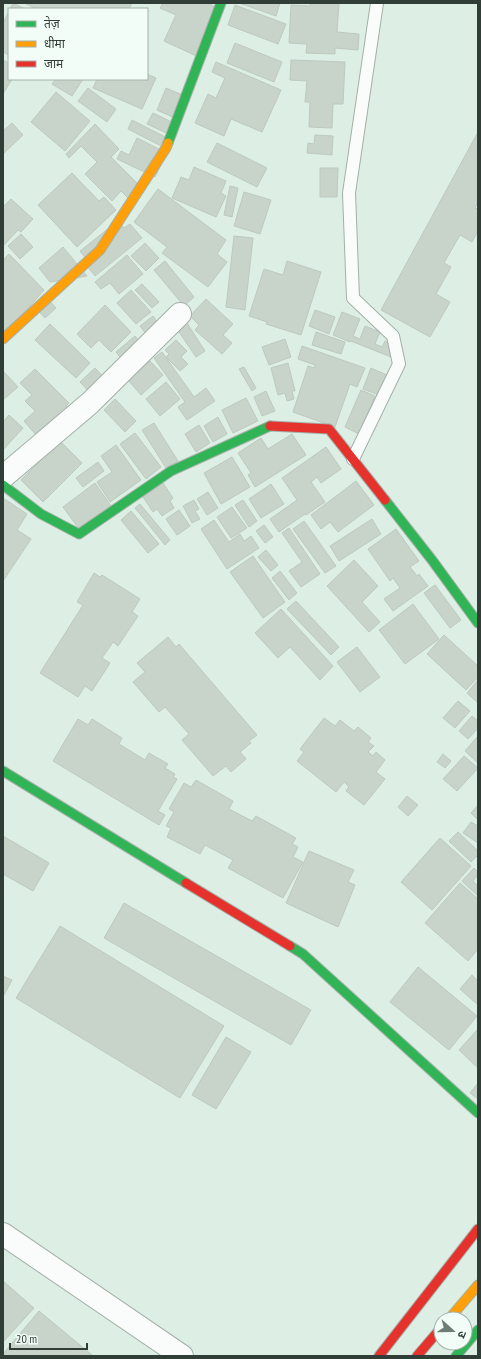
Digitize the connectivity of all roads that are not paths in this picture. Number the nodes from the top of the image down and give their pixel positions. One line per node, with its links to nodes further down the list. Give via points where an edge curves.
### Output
1 (222, 3): 4 (street, via 166,148 100,250)
2 (377, 3): 5 (lane, via 349,194 353,298 393,336 399,364)
3 (180, 314): 6 (street, via 90,403)
4 (3, 339)
5 (353, 459): 7 (street, via 329,429 271,425 171,471 79,534 41,514); 8 (street)
6 (3, 477)
7 (3, 485)
8 (478, 623)
9 (3, 771): 10 (street, via 303,954)
10 (478, 1113)
11 (478, 1228): 18 (street)
12 (3, 1234): 17 (street)
13 (478, 1285): 14 (street)
14 (456, 1311)
15 (478, 1330): 20 (street)
16 (433, 1337): 19 (street)
17 (182, 1356)
18 (379, 1356)
19 (417, 1356)
20 (456, 1356)

